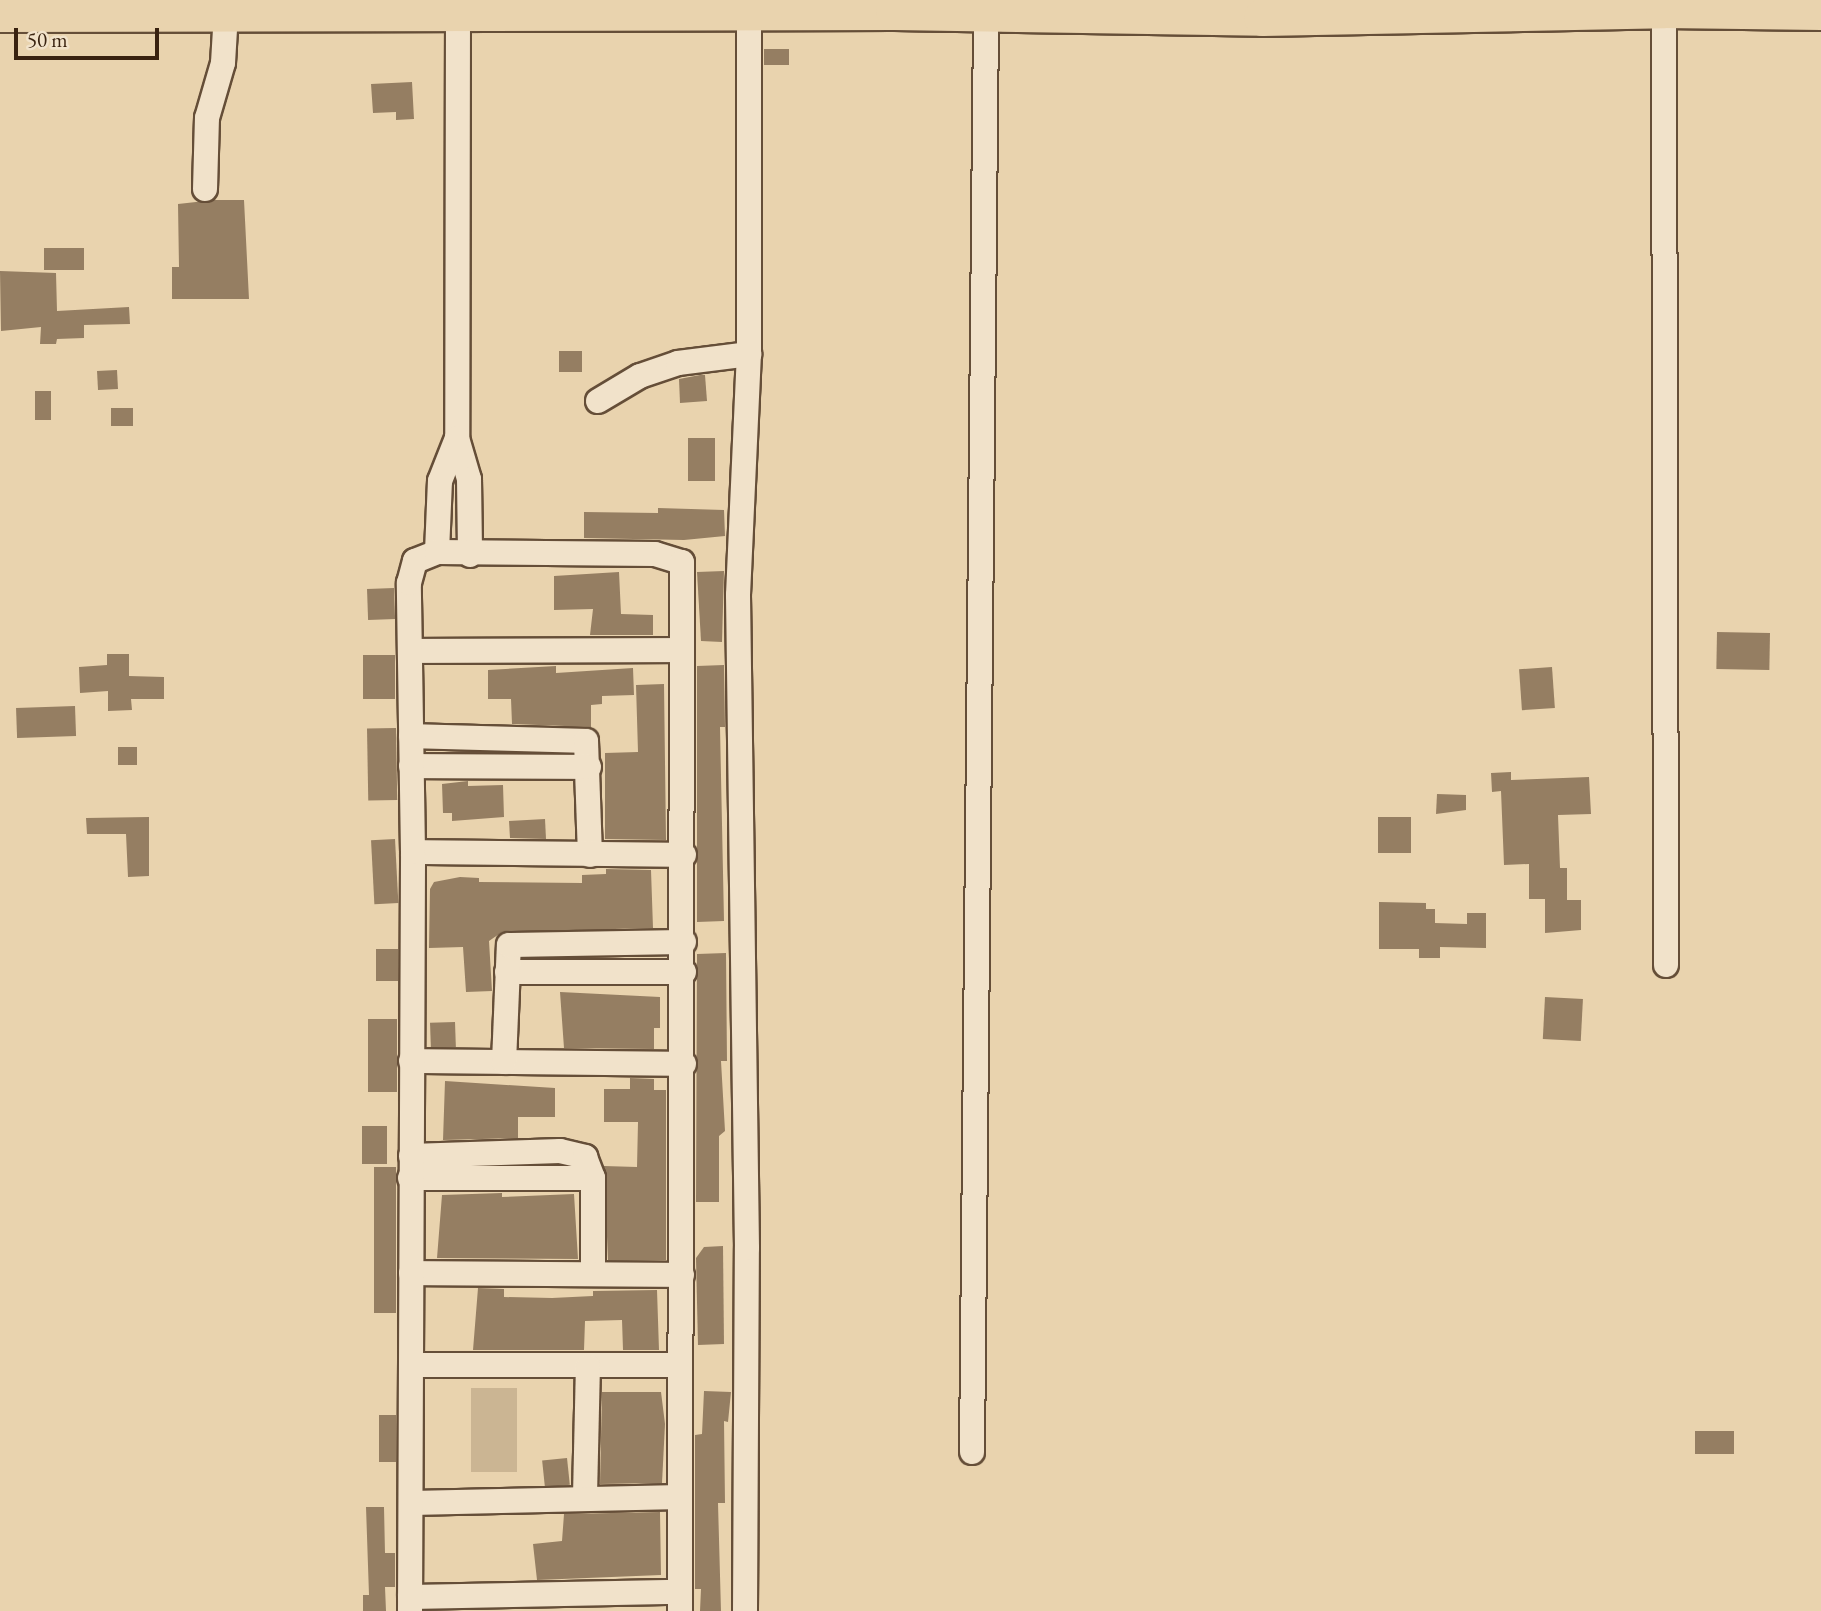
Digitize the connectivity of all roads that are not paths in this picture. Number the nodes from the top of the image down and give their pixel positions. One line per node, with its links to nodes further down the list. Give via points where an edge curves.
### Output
1 (894, 6): 6 (highway); 9 (highway)
2 (1041, 8): 3 (highway); 9 (highway)
3 (1262, 9): 4 (highway)
4 (1664, 9): 5 (highway); 26 (street)
5 (1821, 11)
6 (749, 12): 10 (highway); 12 (street)
7 (0, 13): 8 (highway)
8 (226, 13): 10 (highway); 11 (street, via 223,63 207,118)
9 (986, 13): 39 (street)
10 (458, 14): 14 (street)
11 (205, 189)
12 (749, 354): 13 (street, via 678,363 640,376); 46 (street, via 738,595 747,1248)
13 (598, 401)
14 (457, 438): 15 (street, via 440,481); 16 (street, via 469,479)
15 (437, 552): 16 (street); 17 (street, via 415,561 409,583)
16 (470, 555): 18 (street, via 673,557 682,562 684,581)
17 (411, 650): 18 (street); 19 (street)
18 (682, 650): 24 (street)
19 (411, 736): 20 (street); 21 (street, via 586,741)
20 (411, 766): 21 (street); 22 (street)
21 (589, 767): 23 (street)
22 (413, 852): 23 (street); 29 (street)
23 (590, 855): 24 (street)
24 (684, 855): 25 (street)
25 (684, 942): 27 (street, via 513,943 507,948); 28 (street)
26 (1666, 965)
27 (507, 972): 28 (street); 30 (street)
28 (684, 972): 31 (street)
29 (411, 1061): 30 (street); 32 (street)
30 (504, 1062): 31 (street)
31 (684, 1063): 35 (street)
32 (411, 1167): 33 (street); 34 (street, via 593,1178)
33 (411, 1273): 34 (street); 36 (street)
34 (593, 1274): 35 (street)
35 (682, 1275): 37 (street)
36 (411, 1364): 38 (street); 42 (street)
37 (680, 1365): 38 (street); 41 (street)
38 (588, 1367): 40 (street)
39 (972, 1452)
40 (585, 1496): 41 (street); 42 (street)
41 (680, 1497): 44 (street)
42 (412, 1503): 45 (street)
43 (590, 1601): 44 (street); 45 (street)
44 (680, 1601)
45 (410, 1604)
46 (745, 1611)

